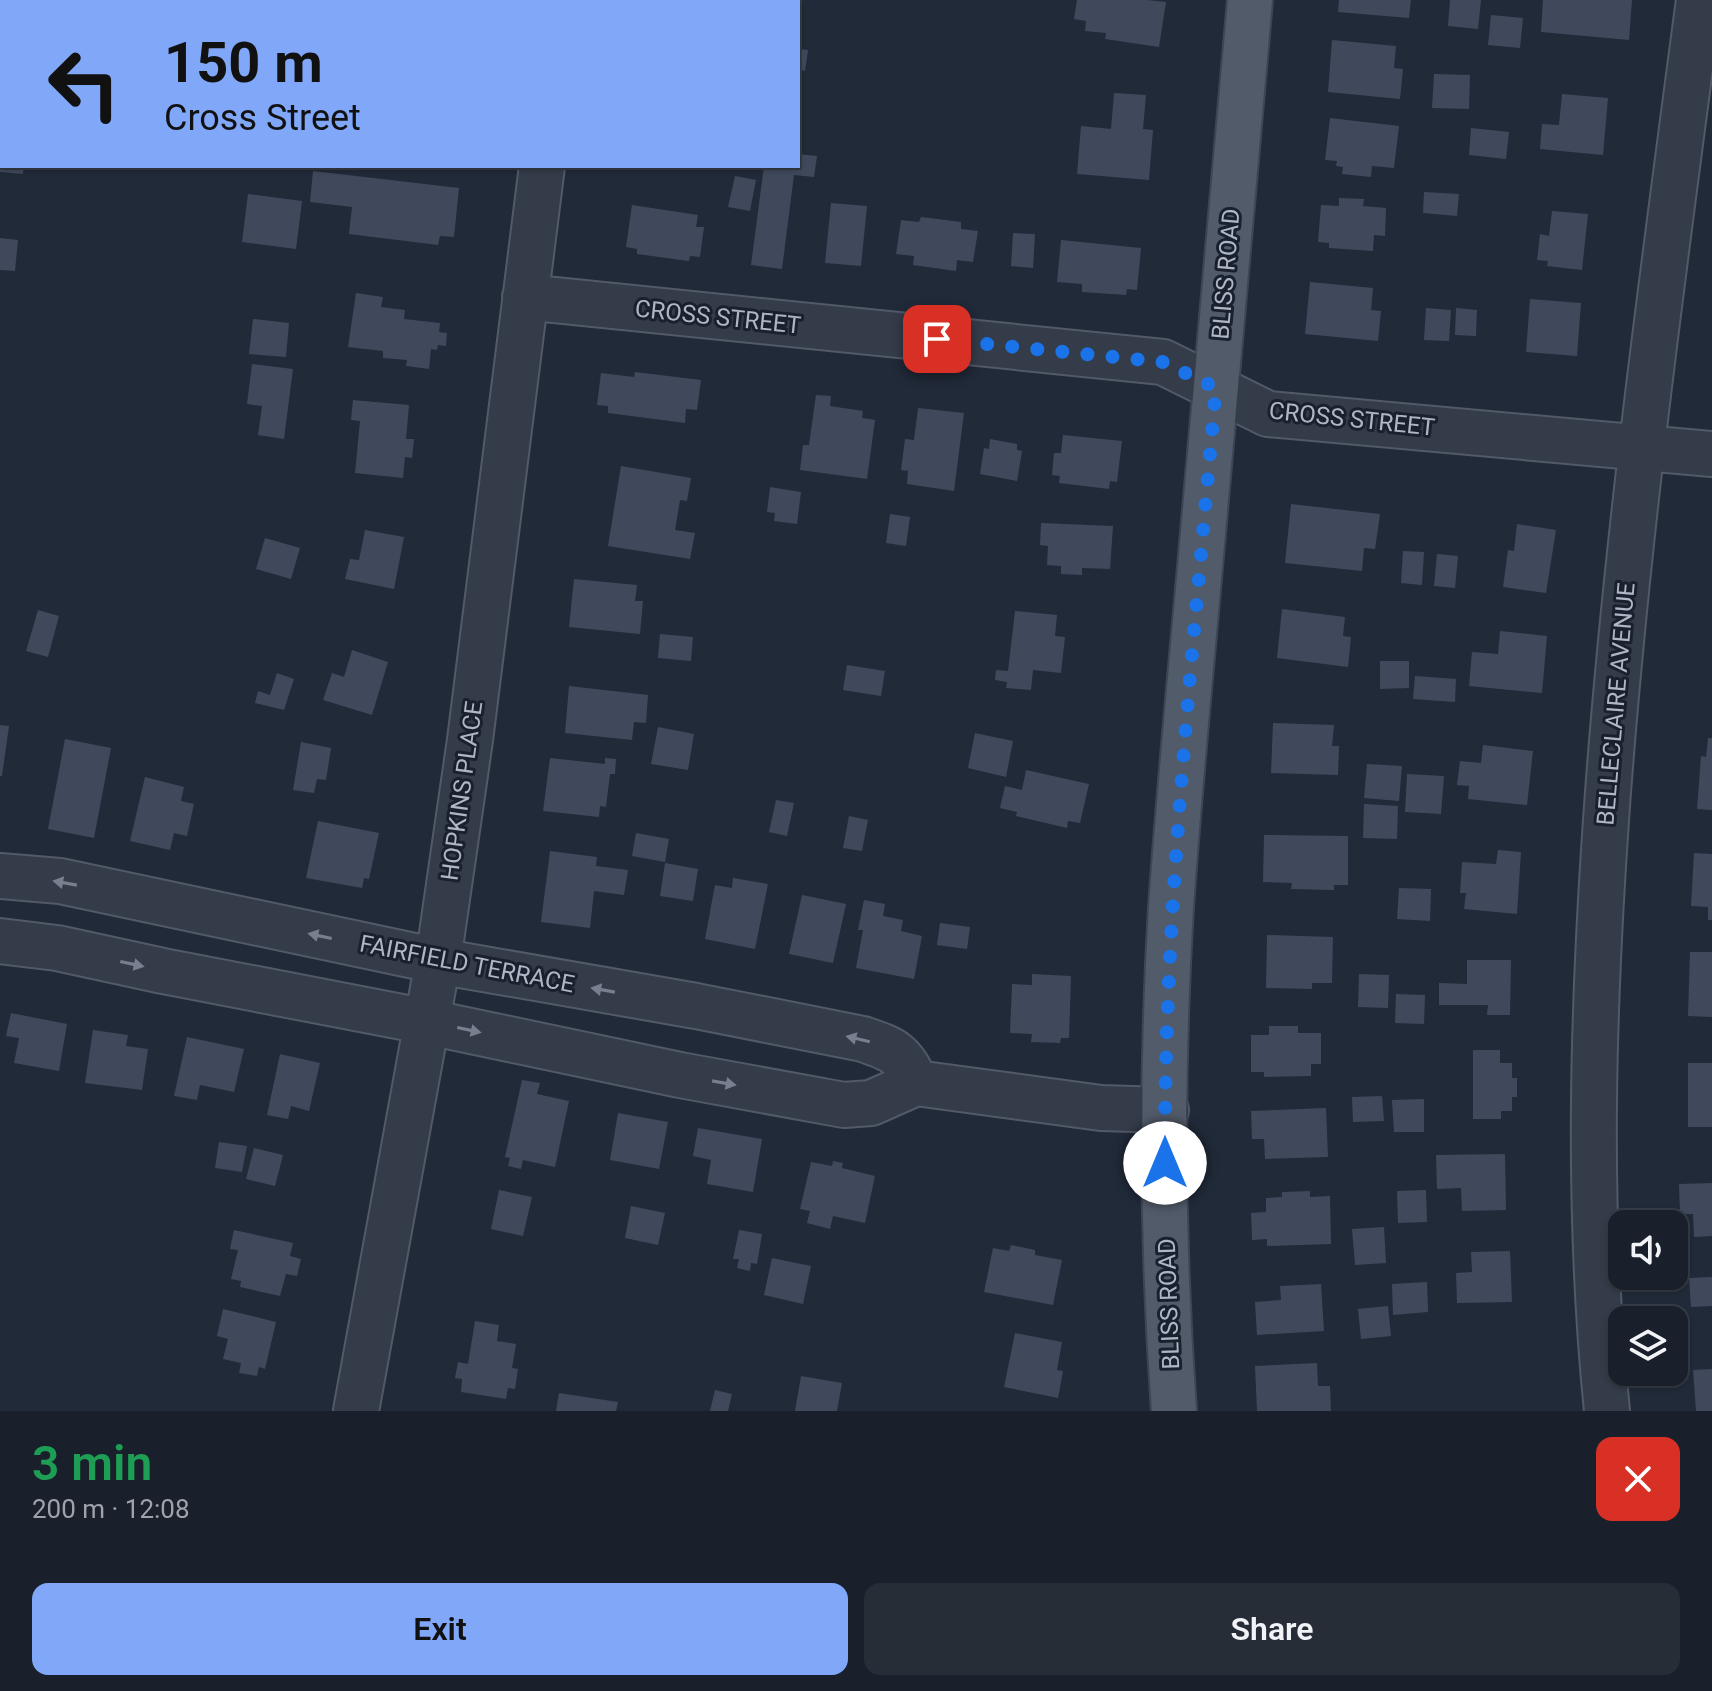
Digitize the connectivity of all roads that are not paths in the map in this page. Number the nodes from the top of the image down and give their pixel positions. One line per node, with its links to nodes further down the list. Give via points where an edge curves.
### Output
1 (1250, 0): 5 (main road, BLISS ROAD)
2 (1699, 0): 6 (street, BELLECLAIRE AVENUE)
3 (542, 168): 4 (street, HOPKINS PLACE)
4 (525, 297): 5 (street, CROSS STREET, via 1163,362); 10 (street, HOPKINS PLACE)
5 (1216, 388): 6 (street, CROSS STREET, via 1268,414); 13 (main road, BLISS ROAD, via 1172,894)
6 (1641, 446): 7 (street, CROSS STREET); 16 (street, BELLECLAIRE AVENUE, via 1614,718 1598,961 1593,1130)
7 (1712, 454)
8 (0, 876): 10 (street, FAIRFIELD TERRACE, one-way to 8, via 60,881)
9 (0, 941): 11 (street, one-way to 11)
10 (438, 961): 11 (street, HOPKINS PLACE); 12 (street, FAIRFIELD TERRACE, one-way to 10, via 900,1055 863,1039)
11 (428, 1022): 12 (street, one-way to 12, via 844,1105 871,1103); 14 (street, HOPKINS PLACE)
12 (916, 1083): 13 (street, via 1101,1108)
13 (1166, 1110): 15 (main road, BLISS ROAD)
14 (356, 1411)
15 (1174, 1411)
16 (1607, 1411)

